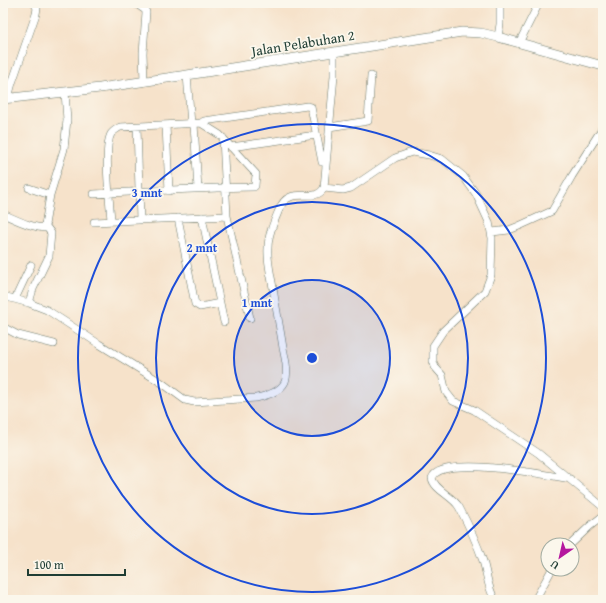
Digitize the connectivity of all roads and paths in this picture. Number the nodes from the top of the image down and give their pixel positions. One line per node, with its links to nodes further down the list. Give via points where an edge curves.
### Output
1 (34, 3): 13 (street, via 37,8 36,14)
2 (135, 3): 11 (street, via 146,12)
3 (500, 3): 5 (street)
4 (539, 3): 6 (street)
5 (498, 37): 6 (main road, Jalan Pelabuhan 2); 7 (main road, Jalan Pelabuhan 2, via 462,32)
6 (519, 43): 8 (main road, Jalan Pelabuhan 2)
7 (334, 52): 9 (main road, Jalan Pelabuhan 2); 17 (street)
8 (603, 66)
9 (187, 75): 11 (main road, Jalan Pelabuhan 2); 15 (street)
10 (371, 76): 17 (street, via 368,121)
11 (144, 81): 12 (main road, Jalan Pelabuhan 2)
12 (65, 92): 13 (main road, Jalan Pelabuhan 2); 31 (street, via 64,149)
13 (6, 99)
14 (166, 124): 15 (street); 16 (street); 27 (street)
15 (195, 124): 19 (street, via 307,106 312,110); 20 (street); 26 (street)
16 (137, 127): 28 (street); 30 (street, via 120,127 110,136 107,156)
17 (329, 127): 25 (street)
18 (603, 127): 40 (street, via 552,211 513,228)
19 (316, 135): 21 (street); 22 (street)
20 (224, 138): 21 (street); 24 (street)
21 (231, 147): 24 (street, via 255,171 255,186)
22 (322, 162)
23 (29, 188): 31 (street)
24 (226, 188): 26 (street); 33 (street)
25 (324, 188): 40 (street, via 352,188 406,153 437,156 447,162 470,185 487,214); 44 (street, via 317,195 293,196 285,200 280,206 269,239 268,256 286,375 282,385 266,396 194,402 185,400 47,310)
26 (198, 189): 27 (street)
27 (169, 191): 28 (street)
28 (139, 192): 30 (street); 36 (street)
29 (94, 194): 30 (street)
30 (109, 194): 37 (street)
31 (50, 195): 39 (street, via 45,225)
32 (3, 214): 39 (street, via 31,226)
33 (228, 216): 34 (street); 46 (street)
34 (202, 217): 35 (street); 45 (street)
35 (178, 218): 36 (street); 45 (street, via 195,304 200,308)
36 (140, 220): 37 (street)
37 (111, 221): 38 (street)
38 (94, 222)
39 (47, 228): 44 (street, via 51,233 49,256)
40 (492, 232): 50 (street, via 491,275 487,288 440,334 433,349 433,361 442,375 447,395 453,401 474,410 507,431)
41 (31, 265): 43 (street)
42 (3, 296): 43 (street)
43 (15, 299): 44 (street)
44 (29, 303)
45 (220, 303): 47 (street)
46 (250, 318)
47 (224, 322)
48 (3, 327): 49 (street, via 18,335)
49 (54, 344)
50 (570, 479): 51 (street); 55 (street, via 516,469 486,467 447,468 434,474 434,484 454,500 464,518 478,549)
51 (603, 507)
52 (603, 516): 53 (street)
53 (578, 537)
54 (548, 577): 56 (street)
55 (495, 600)
56 (535, 600)

